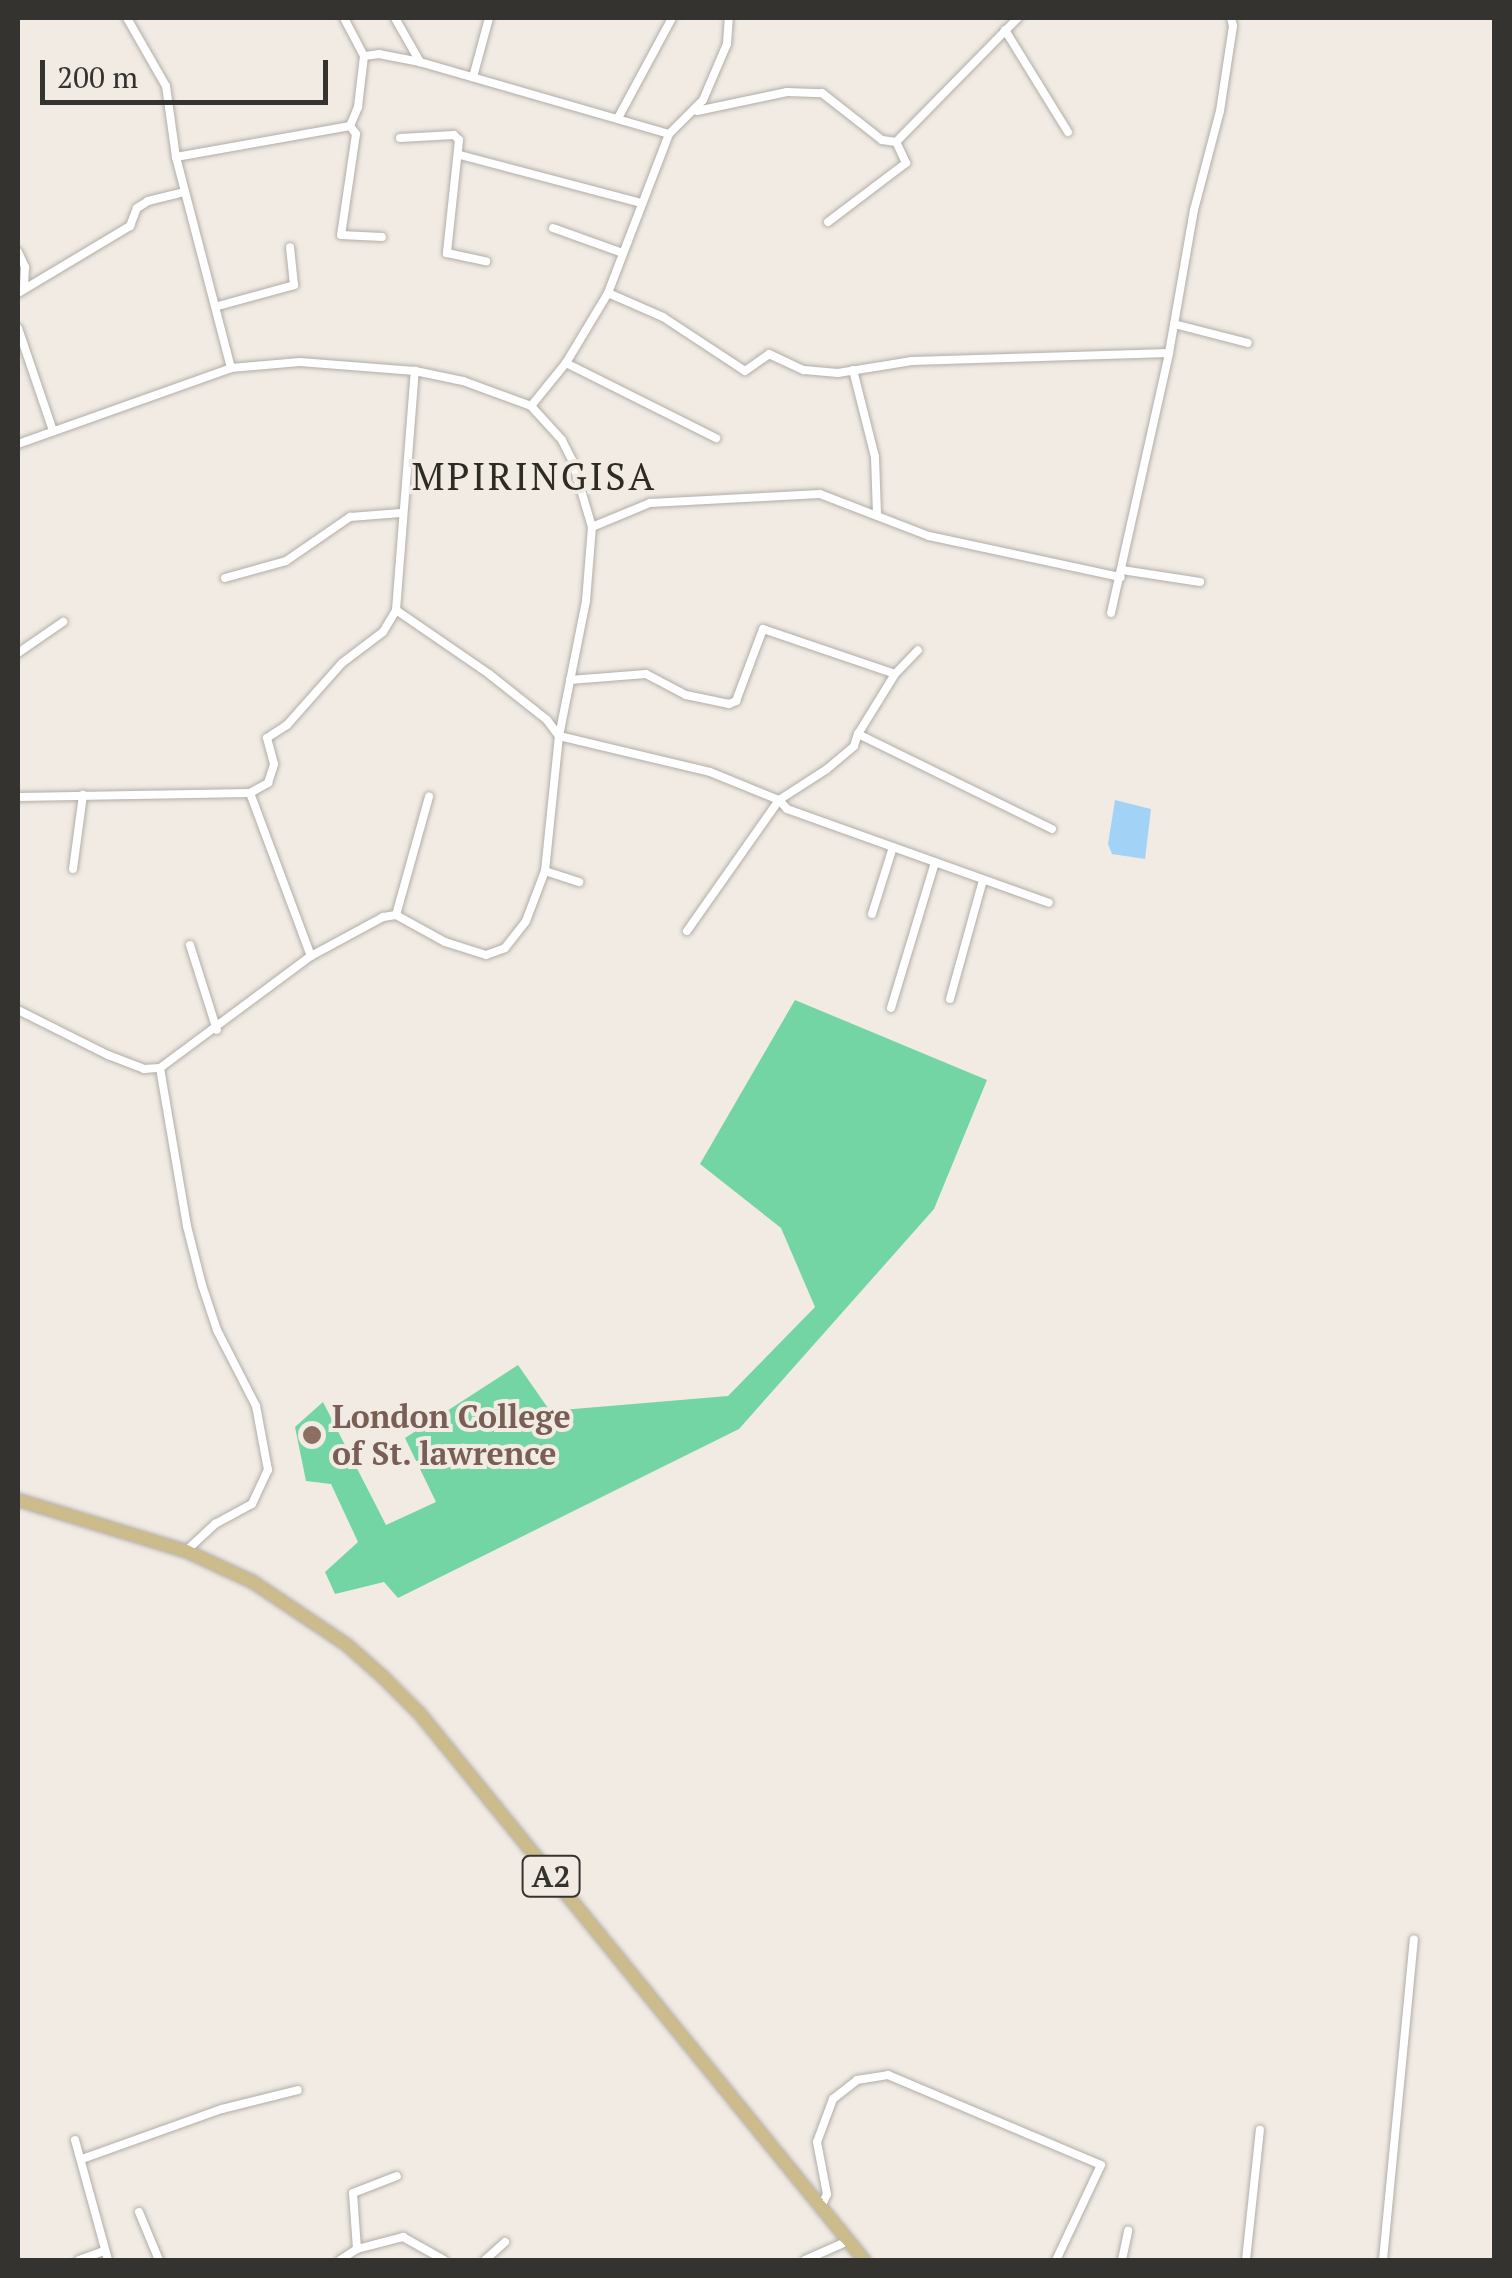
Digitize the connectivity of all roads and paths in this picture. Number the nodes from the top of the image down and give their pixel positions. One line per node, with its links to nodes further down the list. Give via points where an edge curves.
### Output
1 (127, 18): 21 (street, via 166,86)
2 (344, 18): 10 (street)
3 (396, 18): 11 (street)
4 (489, 18): 12 (street)
5 (672, 18): 14 (street)
6 (728, 18): 13 (street, via 721,63)
7 (1018, 18): 9 (street)
8 (1231, 18): 34 (street, via 1220,112)
9 (1005, 30): 16 (street); 19 (street)
10 (364, 56): 11 (street); 15 (street)
11 (420, 62): 12 (street)
12 (473, 77): 14 (street)
13 (697, 111): 17 (street); 19 (street, via 787,92 822,93 882,140)
14 (618, 118): 17 (street)
15 (350, 126): 21 (street); 26 (street, via 356,134 341,235)
16 (1068, 132)
17 (668, 134): 23 (street)
18 (400, 138): 20 (street, via 454,136)
19 (896, 142): 24 (street, via 906,164)
20 (460, 155): 23 (street); 30 (street, via 448,253)
21 (176, 157): 22 (street)
22 (185, 192): 31 (street, via 148,201 130,226); 33 (street)
23 (642, 203): 29 (street)
24 (828, 222)
25 (553, 228): 29 (street)
26 (382, 237)
27 (290, 247): 33 (street, via 294,285)
28 (18, 252): 31 (street, via 25,267)
29 (623, 254): 32 (street)
30 (486, 260)
31 (21, 289)
32 (608, 293): 38 (street); 40 (street, via 663,317 745,371 769,354 804,370)
33 (218, 306): 39 (street)
34 (1174, 324): 36 (street); 37 (street)
35 (18, 328): 43 (street)
36 (1248, 343)
37 (1169, 353): 40 (street, via 912,361); 49 (street)
38 (566, 362): 42 (street); 44 (street)
39 (231, 368): 41 (street, via 300,362); 43 (street)
40 (853, 370): 47 (street, via 874,457)
41 (415, 371): 42 (street); 46 (street)
42 (531, 406): 48 (street, via 572,460)
43 (52, 431): 45 (street)
44 (716, 438)
45 (18, 444)
46 (401, 513): 50 (street, via 350,516 286,562); 52 (street)
47 (878, 514): 48 (street, via 820,494 674,500); 49 (street, via 997,554)
48 (592, 527): 58 (street)
49 (1122, 574): 51 (street); 53 (street)
50 (225, 578)
51 (1200, 582)
52 (396, 610): 60 (street, via 489,674); 61 (street, via 383,632 267,738 272,777)
53 (1111, 614)
54 (63, 622): 56 (street)
55 (918, 650): 57 (street)
56 (18, 653)
57 (894, 674): 58 (street, via 763,629 736,701 729,704 686,695 646,674); 59 (street)
58 (570, 680): 60 (street)
59 (858, 734): 65 (street, via 827,769); 66 (street)
60 (559, 736): 65 (street, via 710,772); 70 (street)
61 (250, 793): 62 (street); 78 (street)
62 (84, 795): 63 (street); 69 (street)
63 (18, 797)
64 (428, 797): 75 (street)
65 (779, 800): 67 (street, via 786,809); 76 (street)
66 (1052, 829)
67 (893, 847): 68 (street); 74 (street)
68 (935, 862): 71 (street); 80 (street)
69 (73, 869)
70 (545, 871): 72 (street); 75 (street, via 526,921 496,954 446,942)
71 (983, 880): 73 (street); 79 (street)
72 (579, 882)
73 (1049, 904)
74 (872, 914)
75 (396, 915): 78 (street)
76 (687, 930)
77 (190, 945): 82 (street)
78 (311, 956): 82 (street)
79 (950, 999)
80 (891, 1008)
81 (18, 1010): 83 (street, via 108,1055)
82 (216, 1030): 83 (street)
83 (160, 1068): 85 (street, via 202,1285 256,1406 268,1470 252,1504 215,1524)
84 (18, 1500): 85 (main road, A2)
85 (186, 1551): 92 (main road, A2, via 299,1611 347,1645 420,1714)
86 (1414, 1940): 110 (street)
87 (298, 2090): 90 (street, via 222,2108)
88 (1260, 2130): 109 (street)
89 (75, 2140): 90 (street)
90 (82, 2159): 98 (street)
91 (396, 2176): 97 (street, via 353,2193)
92 (821, 2207): 95 (main road, A2); 107 (street, via 827,2194 817,2142 833,2100 856,2080 888,2076 1100,2165)
93 (138, 2212): 101 (street)
94 (1128, 2231): 108 (street)
95 (848, 2241): 105 (street); 106 (main road, A2)
96 (505, 2242): 104 (street)
97 (357, 2249): 102 (street); 103 (street, via 403,2237)
98 (104, 2250): 99 (street); 100 (street)
99 (79, 2260)
100 (108, 2260)
101 (159, 2260)
102 (340, 2260)
103 (444, 2260)
104 (485, 2260)
105 (805, 2260)
106 (864, 2260)
107 (1056, 2260)
108 (1122, 2260)
109 (1246, 2260)
110 (1383, 2260)

